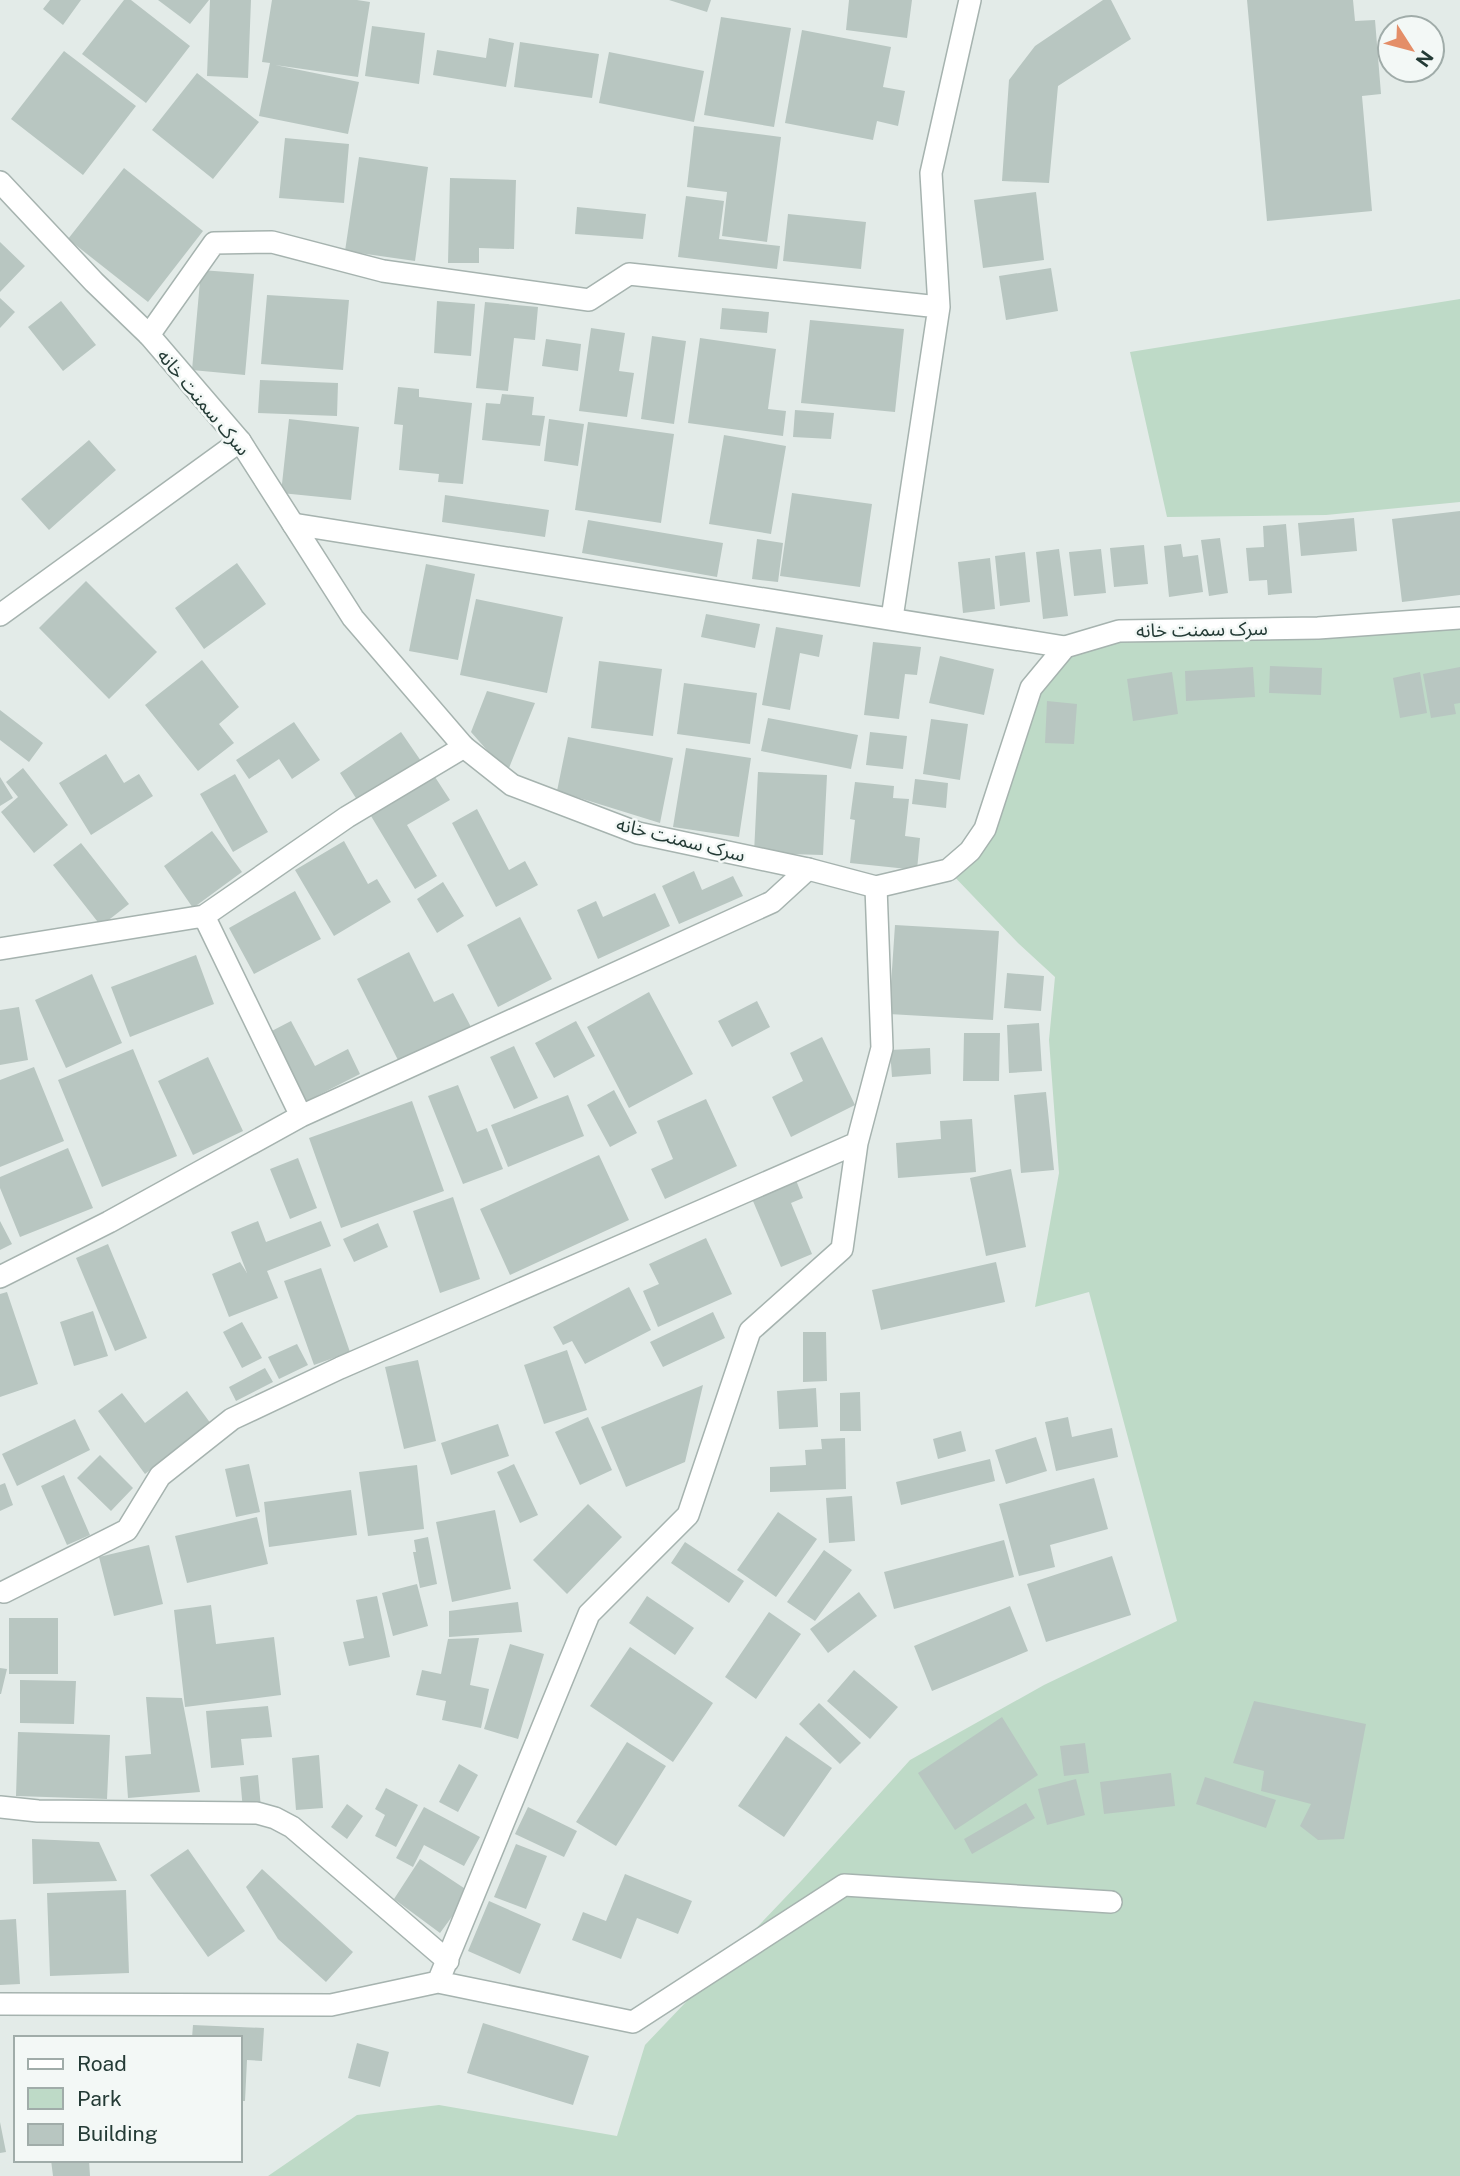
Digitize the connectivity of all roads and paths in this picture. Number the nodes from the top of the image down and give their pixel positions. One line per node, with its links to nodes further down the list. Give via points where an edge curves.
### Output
1 (970, 0): 3 (street, via 931,173)
2 (0, 182): 4 (street, سرک سمنت خانه)
3 (939, 307): 4 (street, via 629,275 589,300 383,271 272,242 214,243); 8 (street)
4 (149, 335): 5 (street, سرک سمنت خانه)
5 (240, 441): 6 (street, سرک سمنت خانه); 7 (street)
6 (293, 524): 8 (street); 11 (street, سرک سمنت خانه, via 353,618)
7 (0, 615)
8 (892, 618): 10 (street)
9 (1460, 618): 10 (street, سرک سمنت خانه, via 1318,628 1119,631)
10 (1065, 647): 13 (street, سرک سمنت خانه, via 1031,688 985,829 970,851 948,870)
11 (464, 747): 12 (street, سرک سمنت خانه, via 512,786 638,833); 14 (street, via 347,817)
12 (808, 869): 13 (street, سرک سمنت خانه); 16 (street, via 772,902)
13 (876, 887): 17 (street, via 882,1048)
14 (204, 916): 15 (street); 16 (street)
15 (0, 948)
16 (301, 1116): 18 (street)
17 (857, 1143): 19 (street, via 352,1362 232,1419 160,1476 127,1530); 22 (street, via 842,1249 750,1331 688,1515 589,1614)
18 (0, 1277)
19 (4, 1592)
20 (0, 1807): 22 (street, via 257,1813 275,1818 292,1827)
21 (1111, 1902): 23 (street, via 844,1885 633,2022)
22 (448, 1961): 23 (street)
23 (438, 1982): 24 (street, via 331,2005)
24 (0, 2004)

